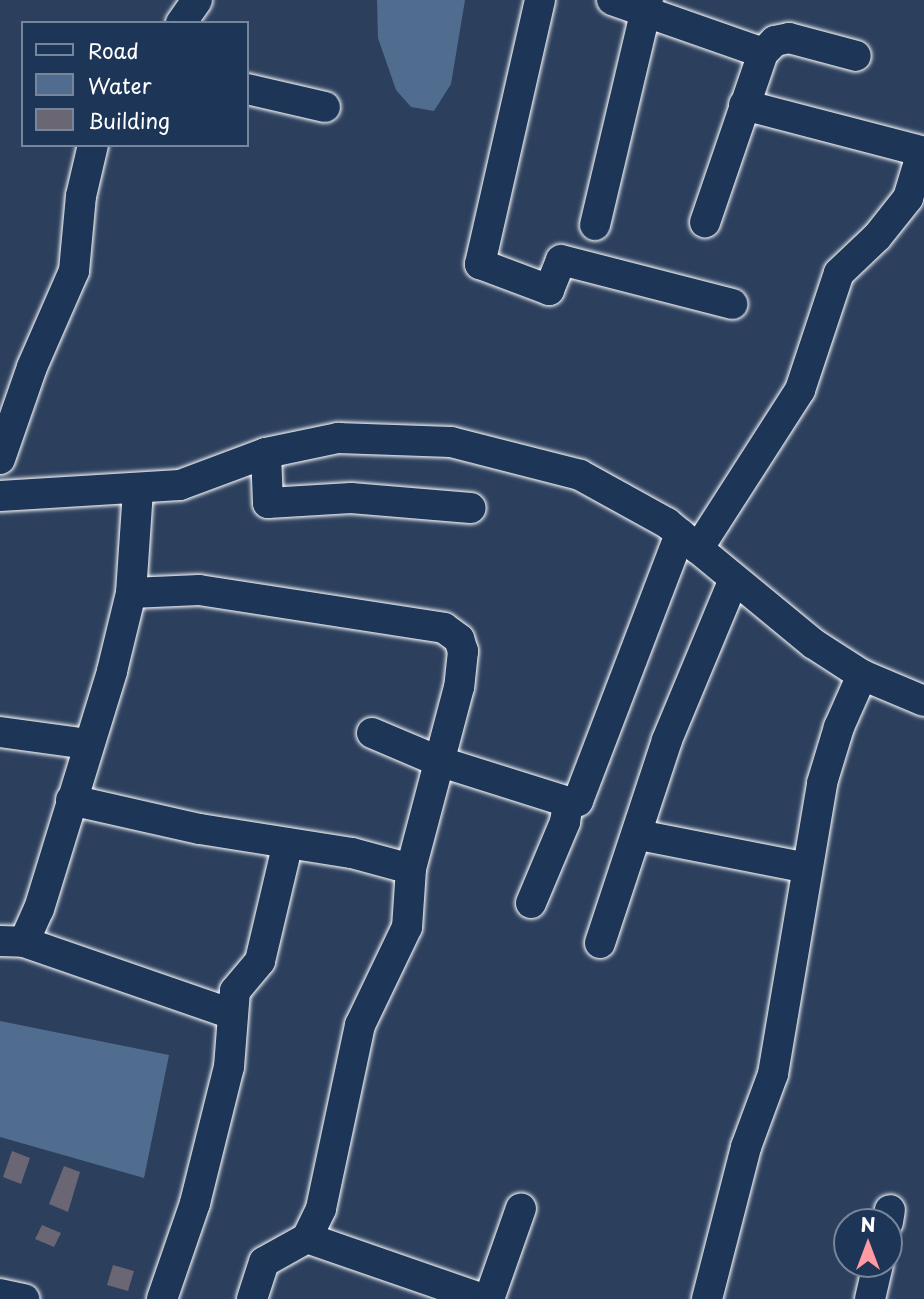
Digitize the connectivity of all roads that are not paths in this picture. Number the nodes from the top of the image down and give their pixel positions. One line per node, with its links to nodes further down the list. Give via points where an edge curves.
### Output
1 (197, 0): 5 (street)
2 (540, 0): 15 (street, via 480,264 549,290 561,260)
3 (612, 0): 4 (street)
4 (646, 6): 6 (street); 14 (street)
5 (182, 21)
6 (763, 53): 7 (street, via 775,41 789,38); 9 (street)
7 (856, 56)
8 (248, 89): 10 (street)
9 (744, 105): 12 (street); 13 (street)
10 (325, 107)
11 (92, 147): 17 (street, via 80,196 74,271 32,367)
12 (923, 152): 21 (street, via 908,198 877,237 839,273 800,390)
13 (705, 222)
14 (595, 225)
15 (732, 303)
16 (266, 453): 18 (street, via 180,485); 20 (street, via 268,503 351,498); 21 (street, via 338,438 451,442 580,475)
17 (0, 459)
18 (138, 489): 19 (street); 23 (street)
19 (0, 496)
20 (471, 508)
21 (689, 541): 22 (street); 31 (street, via 578,801)
22 (734, 579): 24 (street); 32 (street, via 667,740)
23 (131, 593): 28 (street); 29 (street, via 199,590 444,628 460,639 463,651 459,687)
24 (862, 676): 25 (street); 35 (street, via 839,727 822,783)
25 (924, 701)
26 (0, 732): 28 (street)
27 (372, 733): 29 (street)
28 (88, 744): 30 (street)
29 (438, 761): 31 (street); 34 (street)
30 (71, 800): 33 (street); 37 (street, via 39,909)
31 (568, 802): 36 (street, via 565,822)
32 (639, 835): 35 (street); 38 (street)
33 (288, 843): 34 (street); 39 (street, via 260,961 235,991)
34 (411, 869): 41 (street, via 407,927 360,1025 321,1209)
35 (807, 869): 48 (street, via 773,1074 746,1147)
36 (531, 903)
37 (12, 942): 39 (street)
38 (600, 943)
39 (232, 1014): 45 (street, via 229,1067 195,1203)
40 (521, 1208): 47 (street)
41 (307, 1238): 46 (street, via 264,1262); 47 (street)
42 (875, 1278): 49 (street)
43 (0, 1294): 44 (street)
44 (24, 1299)
45 (162, 1299)
46 (252, 1299)
47 (486, 1299)
48 (706, 1299)
49 (870, 1299)

